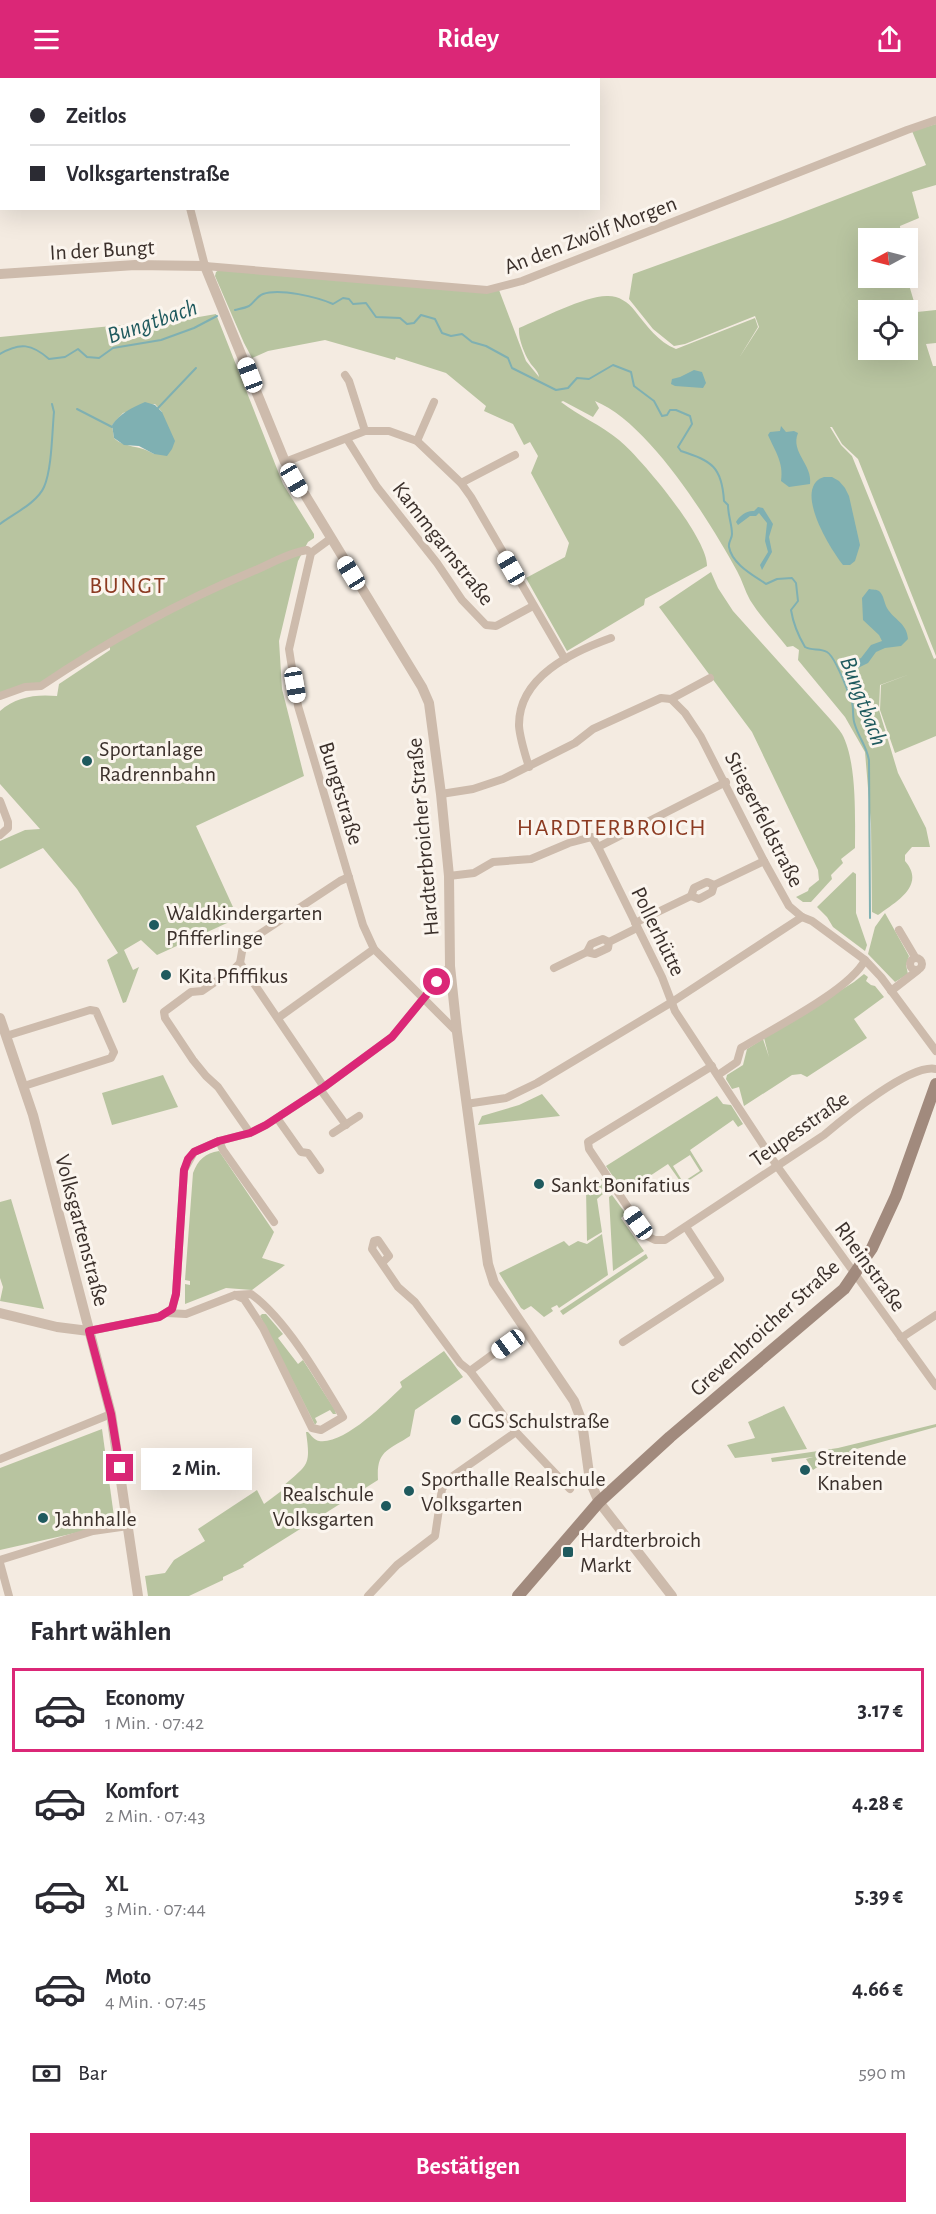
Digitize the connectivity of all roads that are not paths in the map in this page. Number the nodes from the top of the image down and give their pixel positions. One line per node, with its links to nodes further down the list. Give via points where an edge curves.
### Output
1 (936, 120): 3 (street, An den Zwölf Morgen, via 500,288 466,289)
2 (191, 210): 3 (street)
3 (205, 266): 4 (street, In der Bungt, via 135,265); 11 (street, Hardterbroicher Straße)
4 (0, 274)
5 (345, 375): 7 (street)
6 (434, 402): 9 (street)
7 (365, 431): 8 (street); 9 (street, via 389,431)
8 (347, 439): 11 (street); 15 (street, Kammgarnstraße, via 377,487 462,600 486,625 496,626)
9 (417, 441): 12 (street)
10 (515, 454): 12 (street)
11 (285, 462): 13 (street, Hardterbroicher Straße)
12 (461, 483): 15 (street)
13 (330, 539): 14 (street); 23 (street, Hardterbroicher Straße, via 429,703)
14 (311, 553): 19 (street, via 307,549 290,554 206,591 138,626 41,686); 29 (street, Bungtstraße, via 289,649 298,706)
15 (533, 606): 17 (street)
16 (611, 638): 17 (street)
17 (565, 659): 21 (street, via 532,685 523,705 519,727)
18 (710, 678): 20 (street)
19 (0, 696)
20 (671, 699): 21 (street, via 661,698 593,729); 22 (street, Stiegerfeldstraße, via 701,736)
21 (529, 767): 23 (street, via 489,785)
22 (726, 782): 26 (street); 27 (street, Stiegerfeldstraße)
23 (441, 794): 28 (street, Hardterbroicher Straße)
24 (0, 801): 25 (street, via 8,828)
25 (0, 835)
26 (598, 847): 28 (street, via 592,837 531,859 493,862 474,873); 31 (street, Pollerhütte)
27 (764, 861): 30 (street, Stiegerfeldstraße, via 789,906); 31 (street, via 714,885 707,882 694,888 691,896)
28 (449, 876): 36 (street, Hardterbroicher Straße)
29 (349, 878): 33 (street, Bungtstraße); 35 (street, via 243,946)
30 (802, 917): 34 (street, Stiegerfeldstraße); 40 (street)
31 (636, 926): 37 (street, via 609,942 603,939 591,944 587,952); 40 (street, Pollerhütte)
32 (898, 930): 38 (street, via 915,957 910,965 918,970)
33 (374, 949): 39 (street, Bungtstraße); 42 (street)
34 (865, 960): 38 (street, Stiegerfeldstraße); 48 (street, via 843,986 741,1048 737,1062)
35 (240, 963): 42 (street); 56 (street, via 164,1012 194,1060)
36 (450, 966): 39 (street); 43 (street, Hardterbroicher Straße)
37 (554, 968)
38 (891, 992): 45 (street, Stiegerfeldstraße)
39 (424, 998): 43 (street, Bungtstraße); 51 (street, via 392,1037)
40 (672, 1002): 46 (street, Pollerhütte); 52 (street, via 537,1083 506,1098)
41 (0, 1018): 44 (street, Volksgartenstraße)
42 (278, 1018): 51 (street)
43 (457, 1032): 52 (street, Hardterbroicher Straße)
44 (6, 1036): 50 (street, Volksgartenstraße); 50 (street, via 90,1010 96,1011 114,1052 111,1058)
45 (936, 1051)
46 (712, 1066): 48 (street, Pollerhütte); 62 (street, Teupesstraße, via 588,1142 649,1238 665,1240)
47 (936, 1069): 59 (street, Teupesstraße, via 903,1077)
48 (718, 1075): 59 (street, Pollerhütte)
49 (936, 1084): 64 (main road, Grevenbroicher Straße, via 896,1196)
50 (24, 1086): 72 (street, Volksgartenstraße)
51 (322, 1088): 54 (street); 55 (street)
52 (466, 1104): 71 (street, Hardterbroicher Straße, via 488,1264 494,1283)
53 (359, 1116): 55 (street)
54 (277, 1118): 56 (street); 60 (street, via 301,1152 308,1153)
55 (346, 1125): 57 (street)
56 (250, 1133): 58 (street)
57 (333, 1133)
58 (219, 1141): 61 (street); 68 (street, via 194,1152 184,1170 175,1304)
59 (777, 1166): 62 (street, Teupesstraße); 64 (street, Rheinstraße)
60 (320, 1170)
61 (273, 1222)
62 (686, 1227): 74 (street, via 720,1279)
63 (382, 1263): 75 (street)
64 (855, 1274): 73 (street, Rheinstraße); 81 (main road, Grevenbroicher Straße, via 844,1289)
65 (231, 1296): 66 (street, via 251,1294); 68 (street, via 186,1314); 69 (street, via 244,1299)
66 (266, 1307): 69 (street); 69 (street, via 311,1366 343,1417 321,1430 312,1428)
67 (0, 1313): 72 (street)
68 (167, 1313): 72 (street)
69 (254, 1315)
70 (936, 1315): 73 (street)
71 (526, 1330): 75 (street); 81 (street, Hardterbroicher Straße, via 574,1401 582,1422 590,1481)
72 (89, 1331): 77 (street, Volksgartenstraße)
73 (901, 1338): 76 (street, Rheinstraße)
74 (623, 1342)
75 (470, 1371): 78 (street)
76 (936, 1386)
77 (111, 1414): 79 (street); 82 (street, Volksgartenstraße)
78 (516, 1432): 80 (street); 86 (street, via 458,1472 442,1489 435,1536 397,1565)
79 (0, 1459)
80 (570, 1489)
81 (599, 1502): 87 (main road, Grevenbroicher Straße); 88 (street, Hardterbroicher Straße)
82 (128, 1526): 83 (street, via 93,1531); 85 (street, Volksgartenstraße)
83 (0, 1561): 84 (street)
84 (9, 1596)
85 (138, 1596)
86 (368, 1596)
87 (518, 1596)
88 (672, 1596)

